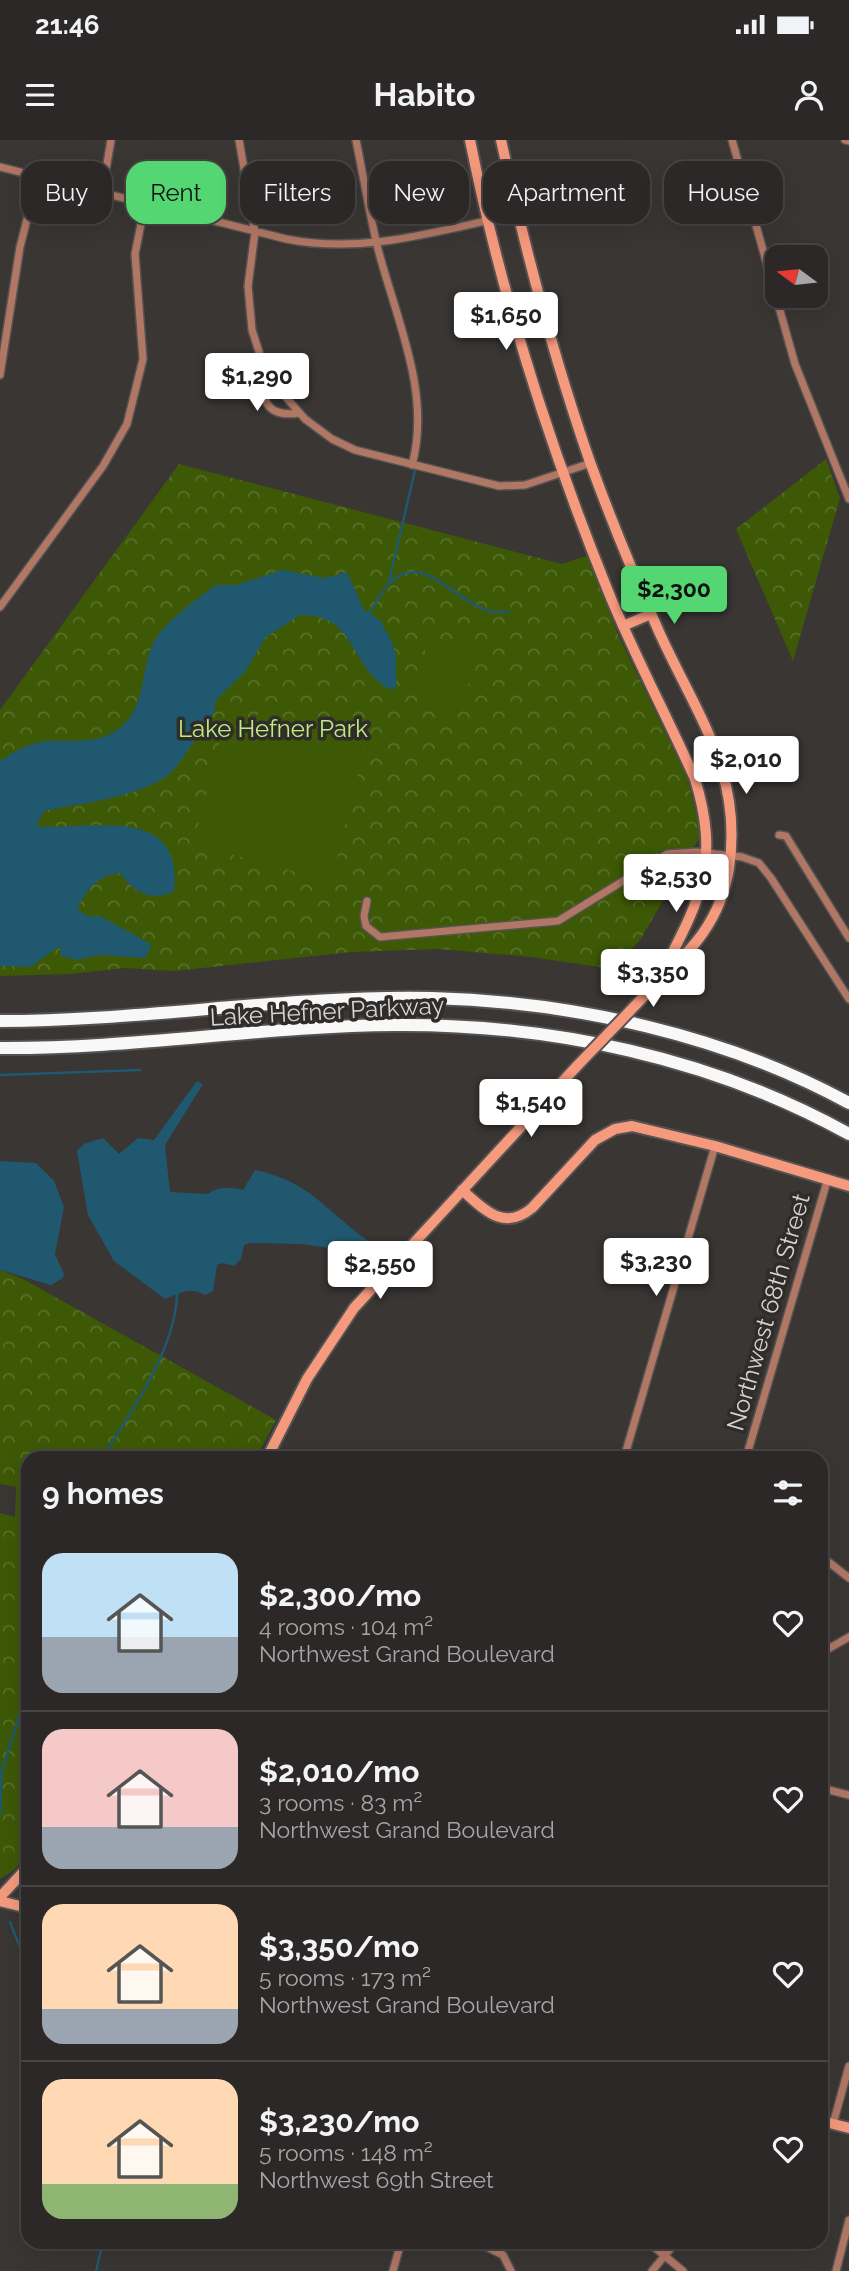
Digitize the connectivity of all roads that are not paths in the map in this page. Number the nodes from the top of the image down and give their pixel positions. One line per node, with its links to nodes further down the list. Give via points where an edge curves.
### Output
1 (111, 140): 7 (street)
2 (239, 140): 18 (street)
3 (356, 140): 19 (street)
4 (470, 140): 11 (street)
5 (501, 140): 8 (street)
6 (732, 140): 26 (street, via 795,364)
7 (107, 161)
8 (506, 161)
9 (0, 167): 10 (street)
10 (21, 172)
11 (483, 198)
12 (483, 221): 19 (street)
13 (26, 224): 21 (street)
14 (141, 224): 27 (street, via 135,254 143,359 132,410 103,466)
15 (224, 224): 18 (street)
16 (489, 224): 25 (street, via 522,351)
17 (521, 224): 23 (street, via 552,345)
18 (255, 232): 19 (street, via 322,245); 20 (street, via 248,308)
19 (377, 244): 24 (street, via 419,401 420,431)
20 (266, 369): 22 (street); 22 (street, via 263,394 269,407 281,414)
21 (0, 375)
22 (299, 413): 24 (street, via 345,445)
23 (591, 463): 25 (street); 28 (street)
24 (412, 465): 25 (street, via 513,487)
25 (562, 473): 29 (street)
26 (849, 499)
27 (0, 607)
28 (651, 614): 29 (street); 32 (street, via 724,769 732,810)
29 (623, 626): 31 (street, via 695,779 705,819)
30 (779, 835): 34 (street, via 786,836)
31 (706, 853): 32 (street); 33 (street, via 667,854 571,914 548,923 380,937 366,926); 35 (street, via 694,912)
32 (730, 855): 35 (street, via 725,885 706,928 682,962); 36 (street, via 763,867)
33 (367, 901)
34 (849, 938)
35 (657, 982): 44 (street, bridge)
36 (849, 999)
37 (0, 1021): 39 (highway, Lake Hefner Parkway, via 354,1000 494,1001 567,1011 696,1041 769,1067)
38 (0, 1048): 40 (highway, Lake Hefner Parkway, via 394,1025 490,1028 558,1037 693,1068 757,1091)
39 (849, 1104)
40 (849, 1134)
41 (715, 1146): 42 (street); 44 (street, via 640,1127 615,1129 595,1140 531,1208 513,1219 492,1216); 46 (street)
42 (828, 1178): 43 (street); 47 (street, Northwest 68th Street)
43 (849, 1186)
44 (462, 1190): 45 (street, via 341,1325)
45 (271, 1451)
46 (626, 1451)
47 (748, 1451)
48 (828, 1562): 49 (street)
49 (849, 1578)
50 (849, 1637): 51 (street)
51 (828, 1649)
52 (828, 1790): 53 (street)
53 (849, 1795)
54 (21, 1875): 55 (street)
55 (0, 1899): 56 (street)
56 (21, 1906)
57 (849, 2066): 59 (street)
58 (828, 2123): 59 (street)
59 (833, 2124): 60 (street)
60 (849, 2128)
61 (849, 2220): 71 (street)
62 (399, 2249): 67 (street)
63 (496, 2249): 68 (street)
64 (657, 2249): 66 (street)
65 (670, 2249): 66 (street)
66 (664, 2255): 69 (street); 70 (street)
67 (393, 2271)
68 (511, 2271)
69 (652, 2271)
70 (683, 2271)
71 (836, 2271)

